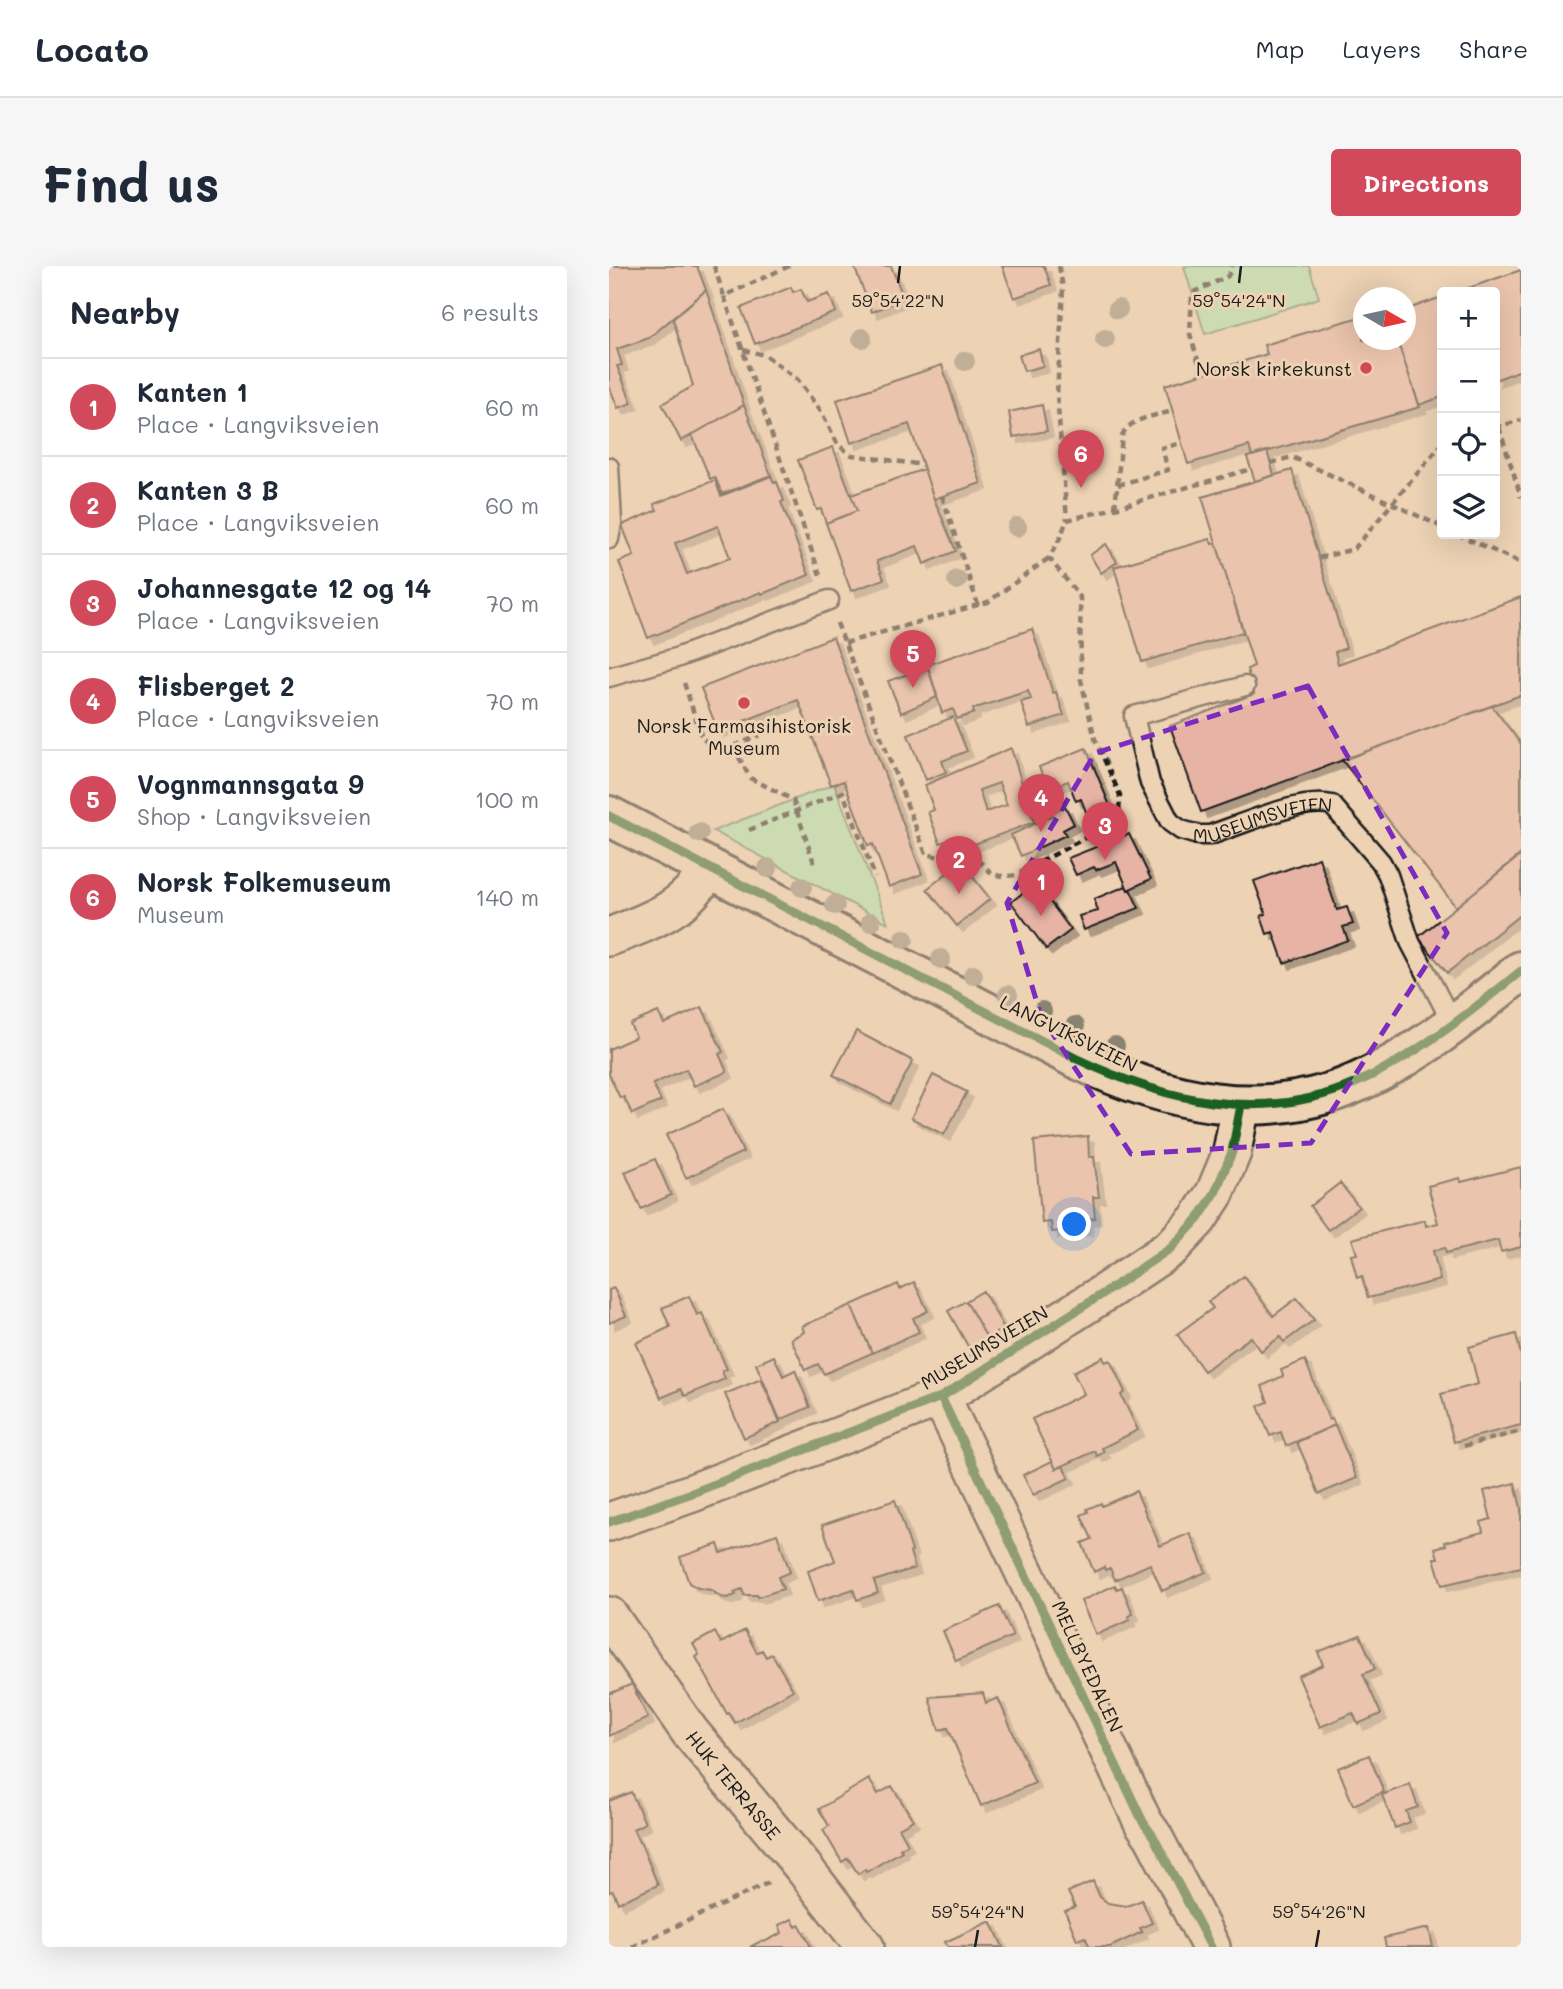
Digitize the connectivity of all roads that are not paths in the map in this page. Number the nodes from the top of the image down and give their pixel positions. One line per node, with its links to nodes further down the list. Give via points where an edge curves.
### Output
1 (609, 467): 2 (lane)
2 (609, 539)
3 (829, 600): 4 (lane, via 676,658)
4 (609, 677)
5 (1245, 686): 10 (lane, MUSEUMSVEIEN, via 1134,716 1150,783 1170,822 1181,830 1210,835 1290,808 1332,805 1381,862 1410,942)
6 (609, 816): 7 (street, LANGVIKSVEIEN)
7 (709, 867): 8 (street, via 686,900); 11 (street, LANGVIKSVEIEN, via 1113,1077 1180,1098)
8 (609, 937)
9 (1521, 971): 10 (street, LANGVIKSVEIEN)
10 (1453, 1024): 11 (street, LANGVIKSVEIEN, via 1396,1062 1323,1095)
11 (1241, 1105): 12 (street, MUSEUMSVEIEN, via 1231,1152 1215,1193 1171,1248)
12 (941, 1397): 13 (street, MUSEUMSVEIEN); 16 (street, MELLBYEDALEN, via 1143,1822)
13 (609, 1522)
14 (609, 1616): 15 (street, HUK TERRASSE, via 689,1732)
15 (866, 1947)
16 (1211, 1947)

